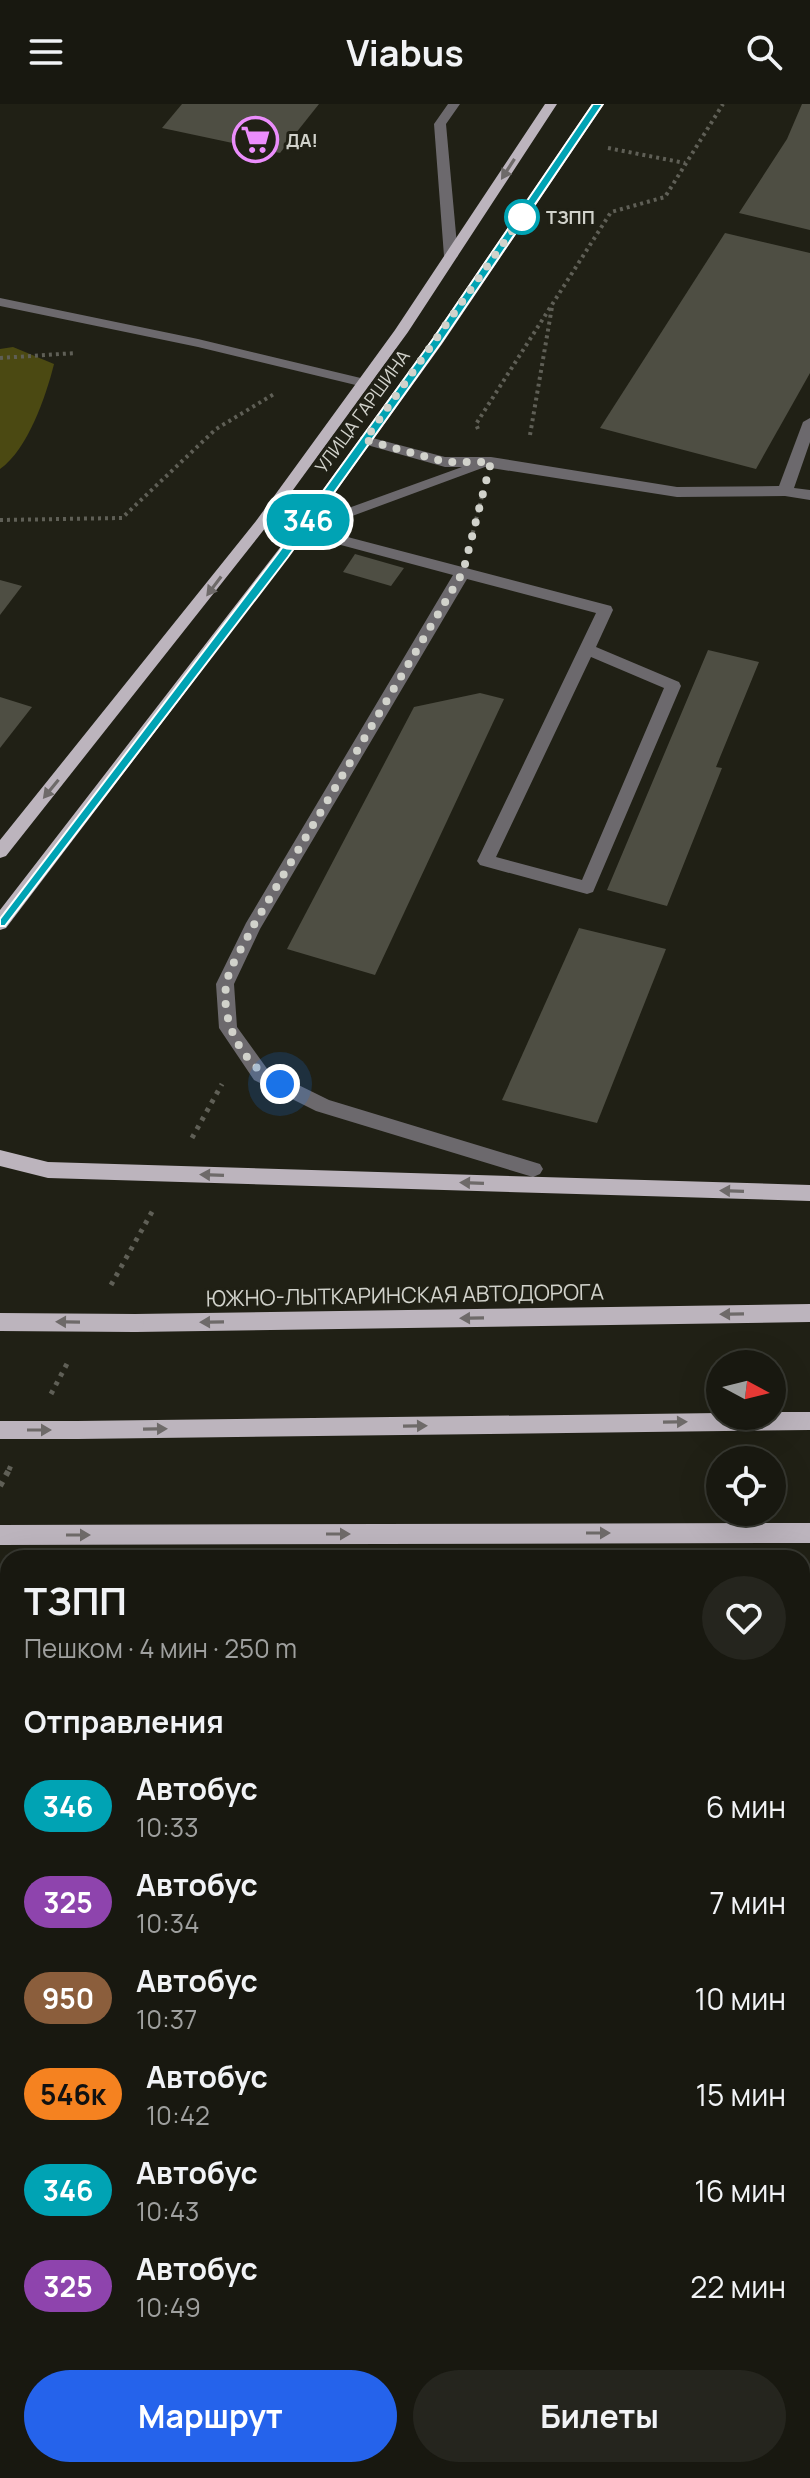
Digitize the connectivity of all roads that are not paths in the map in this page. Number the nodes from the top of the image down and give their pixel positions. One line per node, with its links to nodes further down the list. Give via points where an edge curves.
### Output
1 (454, 104): 4 (lane, via 440,124)
2 (551, 104): 4 (main road, УЛИЦА ГАРШИНА, one-way to 4)
3 (598, 104): 8 (main road, УЛИЦА ГАРШИНА)
4 (451, 256): 6 (main road, УЛИЦА ГАРШИНА)
5 (0, 302): 6 (lane)
6 (364, 383): 15 (main road, УЛИЦА ГАРШИНА, one-way to 15, via 196,610)
7 (810, 422): 10 (lane)
8 (365, 440): 9 (lane, via 445,462); 12 (main road, УЛИЦА ГАРШИНА)
9 (491, 462): 10 (lane, via 677,492); 12 (lane)
10 (785, 491): 11 (lane)
11 (810, 495)
12 (301, 530): 13 (lane); 16 (main road, УЛИЦА ГАРШИНА)
13 (463, 572): 14 (lane, via 605,610); 18 (lane, via 252,928 225,984 228,1028 261,1075 323,1106)
14 (587, 649): 14 (lane, via 486,861 587,888 673,686)
15 (0, 852)
16 (0, 923)
17 (0, 1158): 19 (main road, one-way to 17, via 48,1170)
18 (533, 1169)
19 (810, 1193)
20 (810, 1313): 21 (main road, ЮЖНО-ЛЫТКАРИНСКАЯ АВТОДОРОГА, one-way to 21, bridge)
21 (0, 1322)
22 (810, 1421): 23 (main road, one-way to 22, bridge)
23 (0, 1430)
24 (810, 1533): 25 (main road, one-way to 24)
25 (0, 1535)

